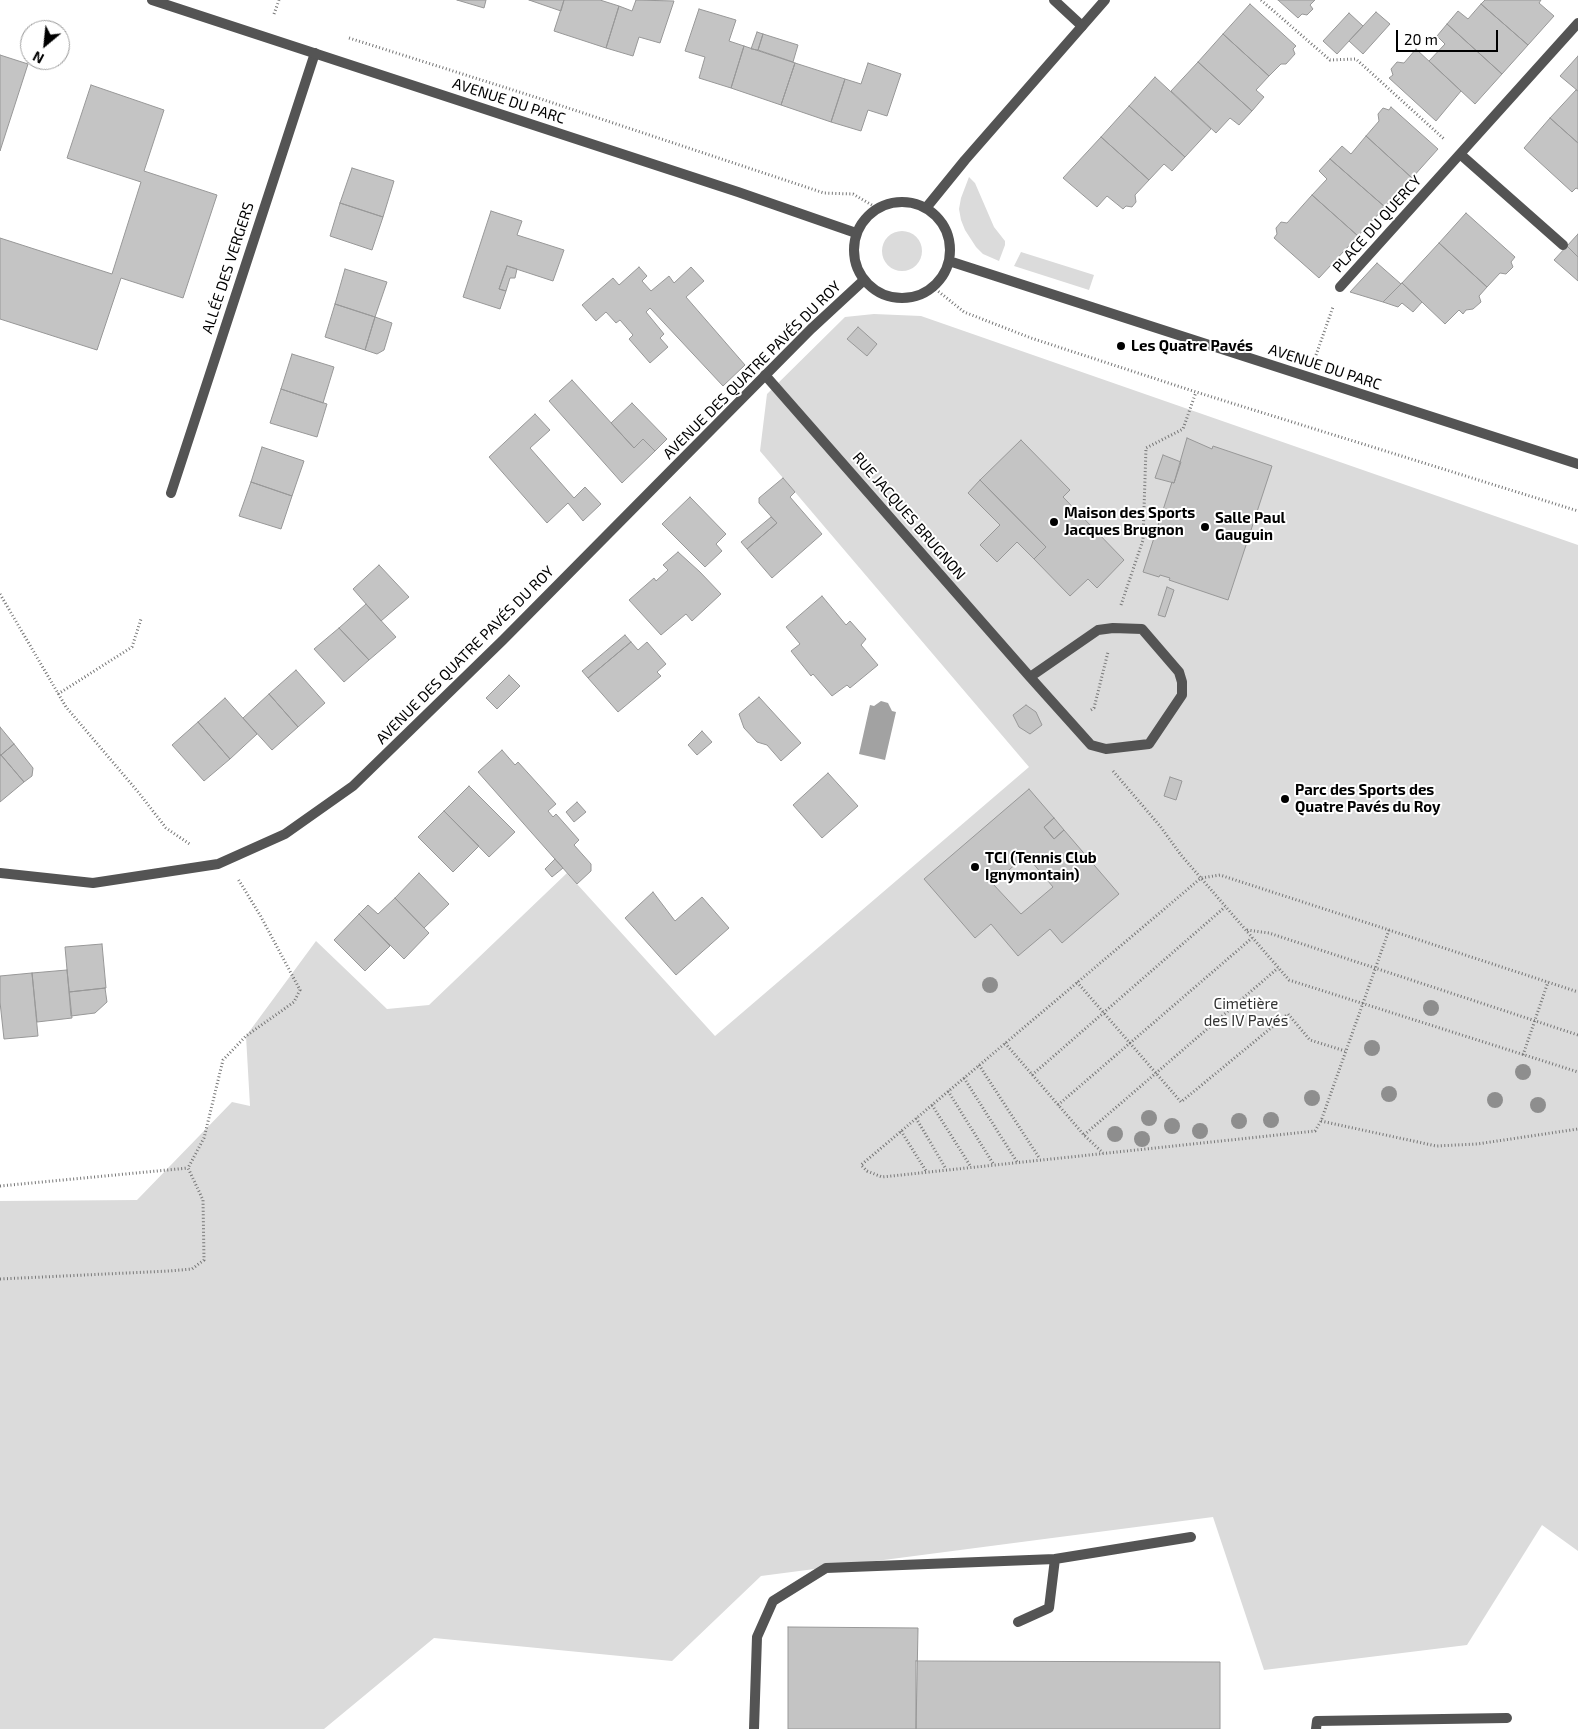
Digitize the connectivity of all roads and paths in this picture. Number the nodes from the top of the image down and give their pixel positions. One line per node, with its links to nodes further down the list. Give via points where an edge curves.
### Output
1 (152, 0): 10 (street, AVENUE DU PARC)
2 (279, 0): 6 (path, via 274,14)
3 (1054, 0): 8 (street)
4 (1105, 0): 8 (street)
5 (1260, 0): 11 (path, via 1330,60 1356,59)
6 (265, 11)
7 (1578, 23): 11 (street, PLACE DU QUERCY)
8 (1082, 26): 13 (street)
9 (349, 38): 12 (path, via 824,193 854,194)
10 (315, 53): 14 (street, AVENUE DU PARC); 24 (street, ALLÉE DES VERGERS)
11 (1460, 154): 15 (street); 19 (street, PLACE DU QUERCY)
12 (877, 208): 13 (street, via 902,201); 14 (street, via 865,218)
13 (926, 208): 16 (street, via 947,231 951,246)
14 (856, 233): 17 (street, via 853,249 856,266)
15 (1563, 245)
16 (949, 261): 18 (street, via 943,276); 21 (street, AVENUE DU PARC)
17 (864, 280): 18 (street, via 876,290 905,298 920,295); 20 (street, AVENUE DES QUATRE PAVÉS DU ROY)
18 (933, 287): 22 (path, via 964,312 1031,338)
19 (1340, 287): 21 (path, PLACE DU QUERCY)
20 (765, 375): 29 (street, RUE JACQUES BRUGNON); 33 (street, AVENUE DES QUATRE PAVÉS DU ROY, via 503,640 353,786 285,834)
21 (1308, 377): 23 (street, AVENUE DU PARC)
22 (1196, 392): 25 (path); 28 (path, via 1183,429 1146,448 1143,540)
23 (1578, 464)
24 (171, 493)
25 (1578, 511)
26 (0, 594): 30 (path)
27 (141, 619): 30 (path, via 132,647)
28 (1113, 628): 29 (street, via 1098,630); 31 (path, via 1094,708); 32 (street, via 1142,629 1179,672 1182,695 1149,744 1106,750)
29 (1030, 677): 31 (street, RUE JACQUES BRUGNON)
30 (58, 694): 33 (path, via 166,828)
31 (1074, 726): 32 (street, RUE JACQUES BRUGNON)
32 (1091, 745): 35 (path)
33 (218, 864): 34 (street, AVENUE DES QUATRE PAVÉS DU ROY, via 93,883); 71 (path, via 235,876 300,990 294,1002 246,1036 223,1060 204,1138)
34 (0, 873)
35 (1201, 878): 36 (path); 38 (path, via 1220,876); 42 (path)
36 (1225, 907): 37 (path); 46 (path)
37 (1246, 930): 39 (path); 41 (path, via 1269,933)
38 (1389, 930): 41 (path); 43 (path)
39 (1252, 938): 40 (path); 50 (path)
40 (1278, 968): 45 (path, via 1289,980); 55 (path)
41 (1376, 968): 45 (path); 47 (path)
42 (1077, 982): 46 (path); 49 (path)
43 (1548, 982): 44 (path); 47 (path)
44 (1578, 992)
45 (1362, 1004): 51 (path); 52 (path)
46 (1104, 1012): 50 (path); 56 (path)
47 (1535, 1021): 48 (path); 52 (path)
48 (1578, 1035)
49 (1005, 1043): 53 (path); 56 (path)
50 (1130, 1043): 55 (path); 60 (path)
51 (1346, 1051): 55 (path, via 1310,1040 1288,1014 1181,1102); 62 (path)
52 (1524, 1055): 54 (path)
53 (979, 1065): 57 (path); 67 (path)
54 (1578, 1072)
55 (1156, 1073): 65 (path)
56 (1032, 1075): 60 (path)
57 (964, 1078): 58 (path); 68 (path)
58 (948, 1091): 59 (path); 69 (path)
59 (932, 1105): 61 (path); 70 (path)
60 (1058, 1105): 65 (path)
61 (916, 1118): 64 (path); 72 (path)
62 (1321, 1121): 63 (path, via 1436,1146 1477,1144); 66 (path, via 1314,1131)
63 (1578, 1129)
64 (901, 1131): 73 (path); 73 (path, via 862,1164 867,1171 882,1176)
65 (1084, 1135): 66 (path)
66 (1102, 1153): 67 (path)
67 (1040, 1159): 68 (path)
68 (1017, 1162): 69 (path)
69 (994, 1165): 70 (path)
70 (971, 1167): 72 (path)
71 (188, 1168): 74 (path); 75 (path, via 203,1200 204,1260 192,1269)
72 (946, 1169): 73 (path)
73 (926, 1171)
74 (0, 1186)
75 (0, 1279)
76 (1191, 1537): 77 (street)
77 (1055, 1559): 78 (street, via 1049,1608); 80 (street, via 826,1568 773,1601 758,1637)
78 (1018, 1622)
79 (1507, 1718): 81 (street, via 1317,1721)
80 (754, 1729)
81 (1316, 1729)

